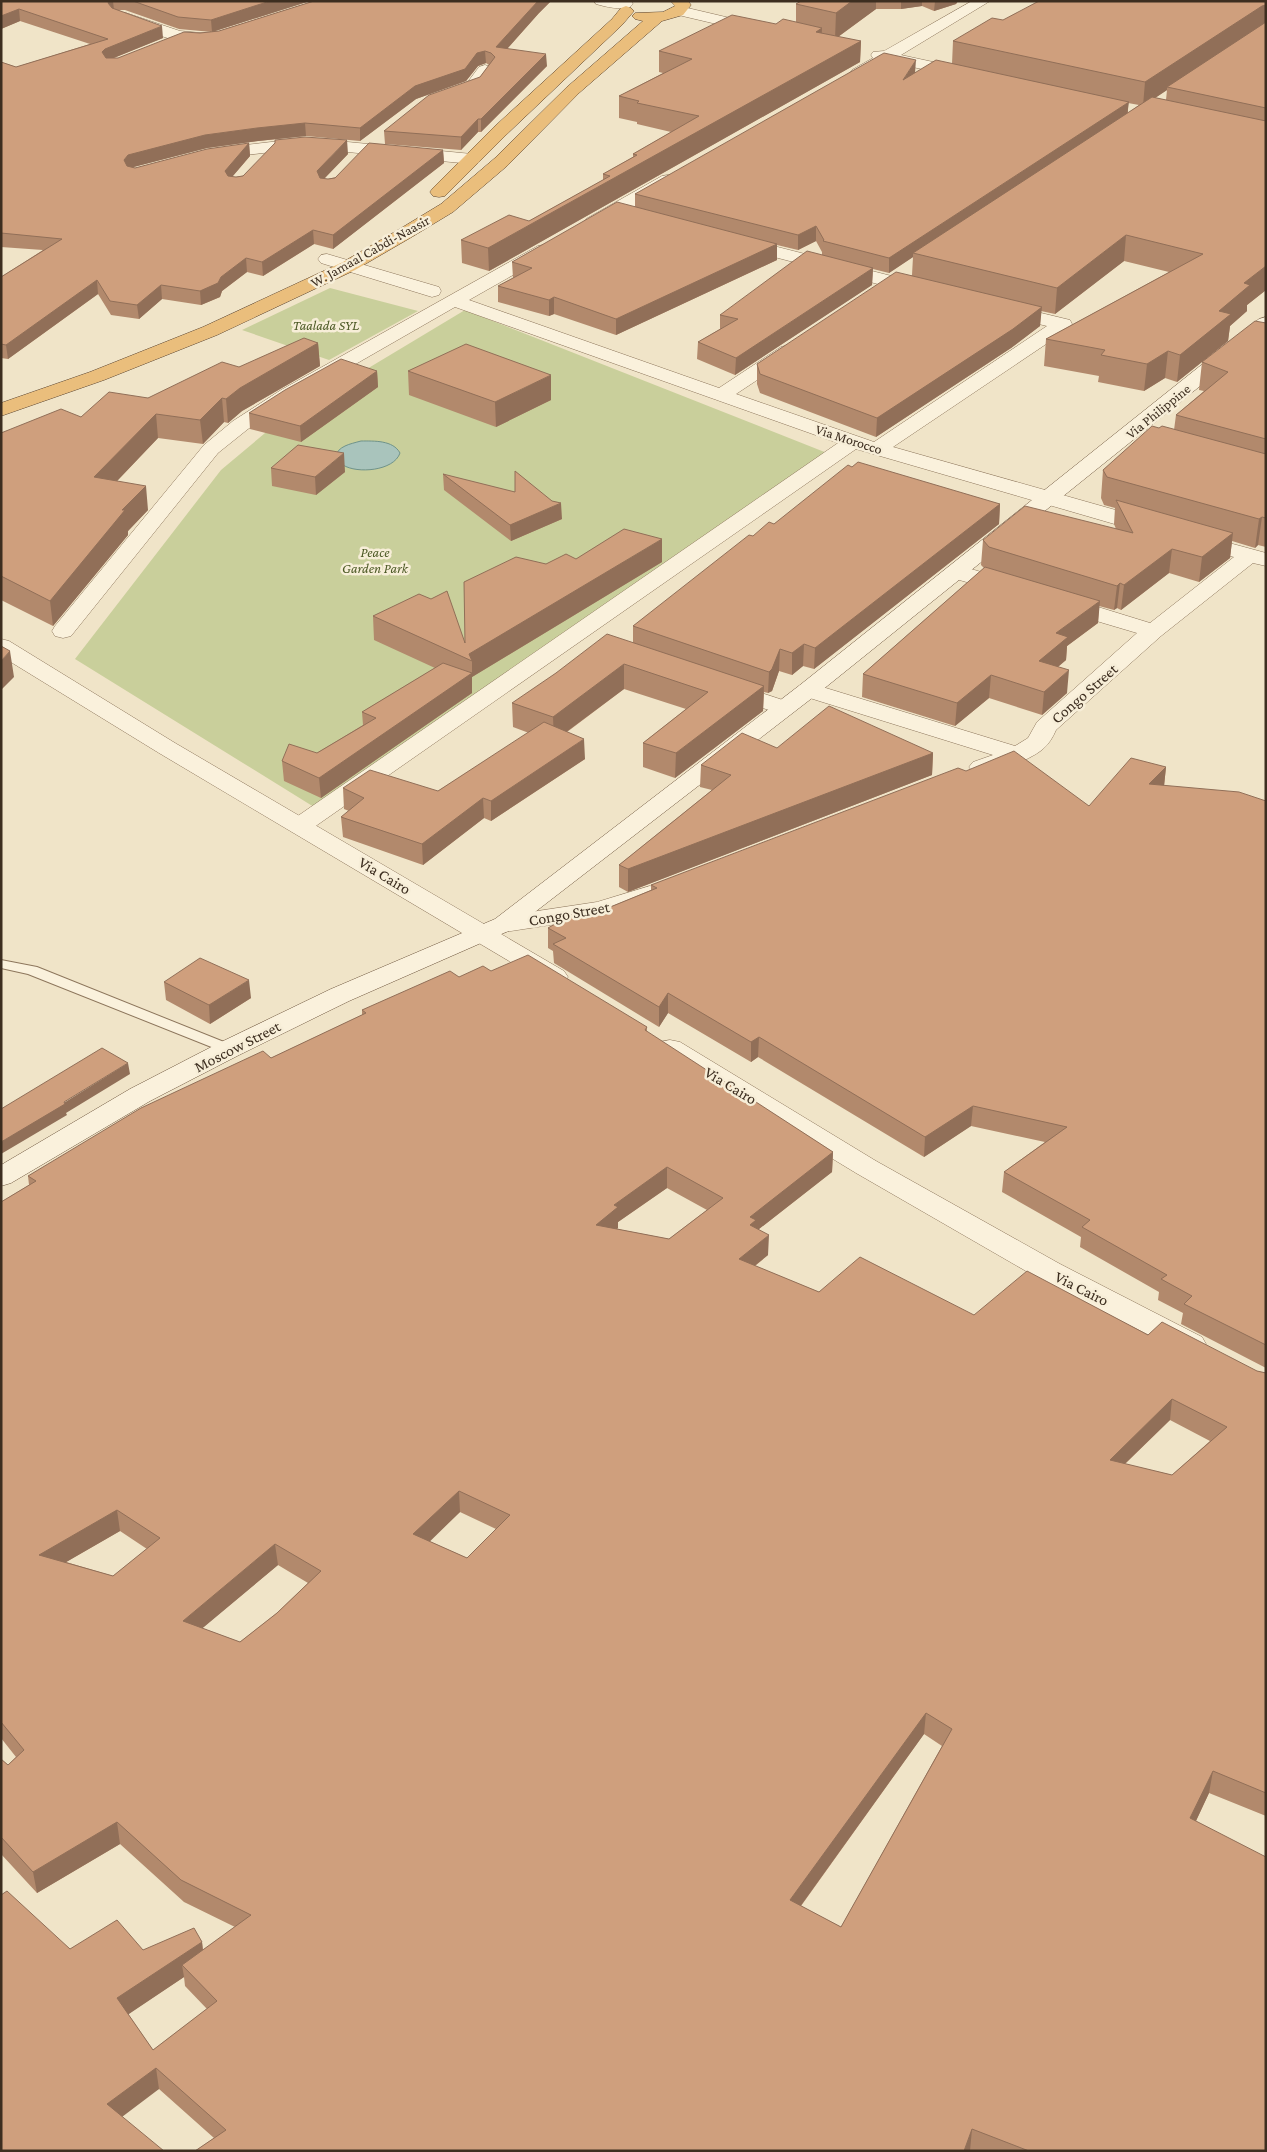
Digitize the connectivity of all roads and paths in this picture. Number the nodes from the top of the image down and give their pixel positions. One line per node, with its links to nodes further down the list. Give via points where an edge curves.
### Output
1 (601, 1): 3 (street)
2 (983, 1): 12 (street)
3 (626, 5): 6 (highway, via 639,15); 21 (highway, W. Jamaal Cabdi-Naasir, via 617,22)
4 (682, 5): 6 (highway); 7 (street)
5 (119, 16): 9 (street)
6 (658, 16): 23 (highway, W. Jamaal Cabdi-Naasir, via 573,90)
7 (774, 32)
8 (231, 33): 9 (street, via 212,39)
9 (183, 37): 10 (street)
10 (157, 48)
11 (868, 52): 12 (street)
12 (886, 56): 14 (street); 15 (street)
13 (485, 70): 16 (street, via 473,86)
14 (982, 78)
15 (844, 80)
16 (432, 100)
17 (379, 136): 19 (street)
18 (258, 148): 19 (street, via 306,142); 20 (street); 24 (street, via 267,155)
19 (366, 148): 21 (street); 22 (street)
20 (192, 159)
21 (472, 159): 23 (highway); 31 (highway, W. Jamaal Cabdi-Naasir, via 446,188 429,200)
22 (353, 161)
23 (501, 162): 32 (highway, W. Jamaal Cabdi-Naasir, via 447,208)
24 (254, 166)
25 (683, 172): 26 (street)
26 (615, 210): 27 (street); 28 (street)
27 (644, 218)
28 (582, 229)
29 (720, 238): 34 (street)
30 (556, 244): 38 (street)
31 (327, 259): 32 (street); 42 (highway, W. Jamaal Cabdi-Naasir)
32 (349, 266): 35 (street); 42 (highway, W. Jamaal Cabdi-Naasir, via 210,331)
33 (916, 267): 34 (street)
34 (893, 282): 36 (street); 37 (street)
35 (432, 291)
36 (876, 293)
37 (940, 294)
38 (455, 301): 43 (street, Via Morocco); 51 (street, via 349,359 234,428 211,449)
39 (987, 306): 47 (street, via 1063,324)
40 (1266, 323): 48 (street, Via Philippine, via 1134,440)
41 (802, 342): 43 (street)
42 (88, 373): 44 (highway, W. Jamaal Cabdi-Naasir); 45 (highway, W. Jamaal Cabdi-Naasir)
43 (720, 396): 46 (street, Via Morocco)
44 (1, 397)
45 (1, 410)
46 (853, 442): 47 (street, Via Morocco); 53 (street)
47 (877, 449): 48 (street, Via Morocco)
48 (1049, 498): 49 (street, Via Morocco); 50 (street, Congo Street)
49 (1257, 558): 52 (street, Congo Street)
50 (957, 572): 52 (street); 57 (street, Congo Street)
51 (63, 632)
52 (1153, 632): 59 (street, Congo Street, via 1045,727 1044,736 1035,746)
53 (573, 637): 55 (street); 61 (street)
54 (1, 646): 61 (street, Via Cairo)
55 (600, 646)
56 (711, 684): 58 (street)
57 (808, 690): 58 (street, Congo Street); 59 (street)
58 (784, 708): 63 (street, Congo Street)
59 (1015, 754): 60 (street, Congo Street)
60 (960, 775)
61 (301, 826): 63 (street, Via Cairo)
62 (667, 888): 63 (street, Congo Street, via 630,902)
63 (493, 928): 65 (street, Via Cairo); 67 (street, Moscow Street, via 340,995)
64 (1, 964): 67 (lane, via 32,970)
65 (573, 989)
66 (648, 1035): 69 (street, Via Cairo, via 866,1167 1049,1271)
67 (228, 1049): 68 (street, Moscow Street, via 140,1095)
68 (1, 1177)
69 (1214, 1356)

